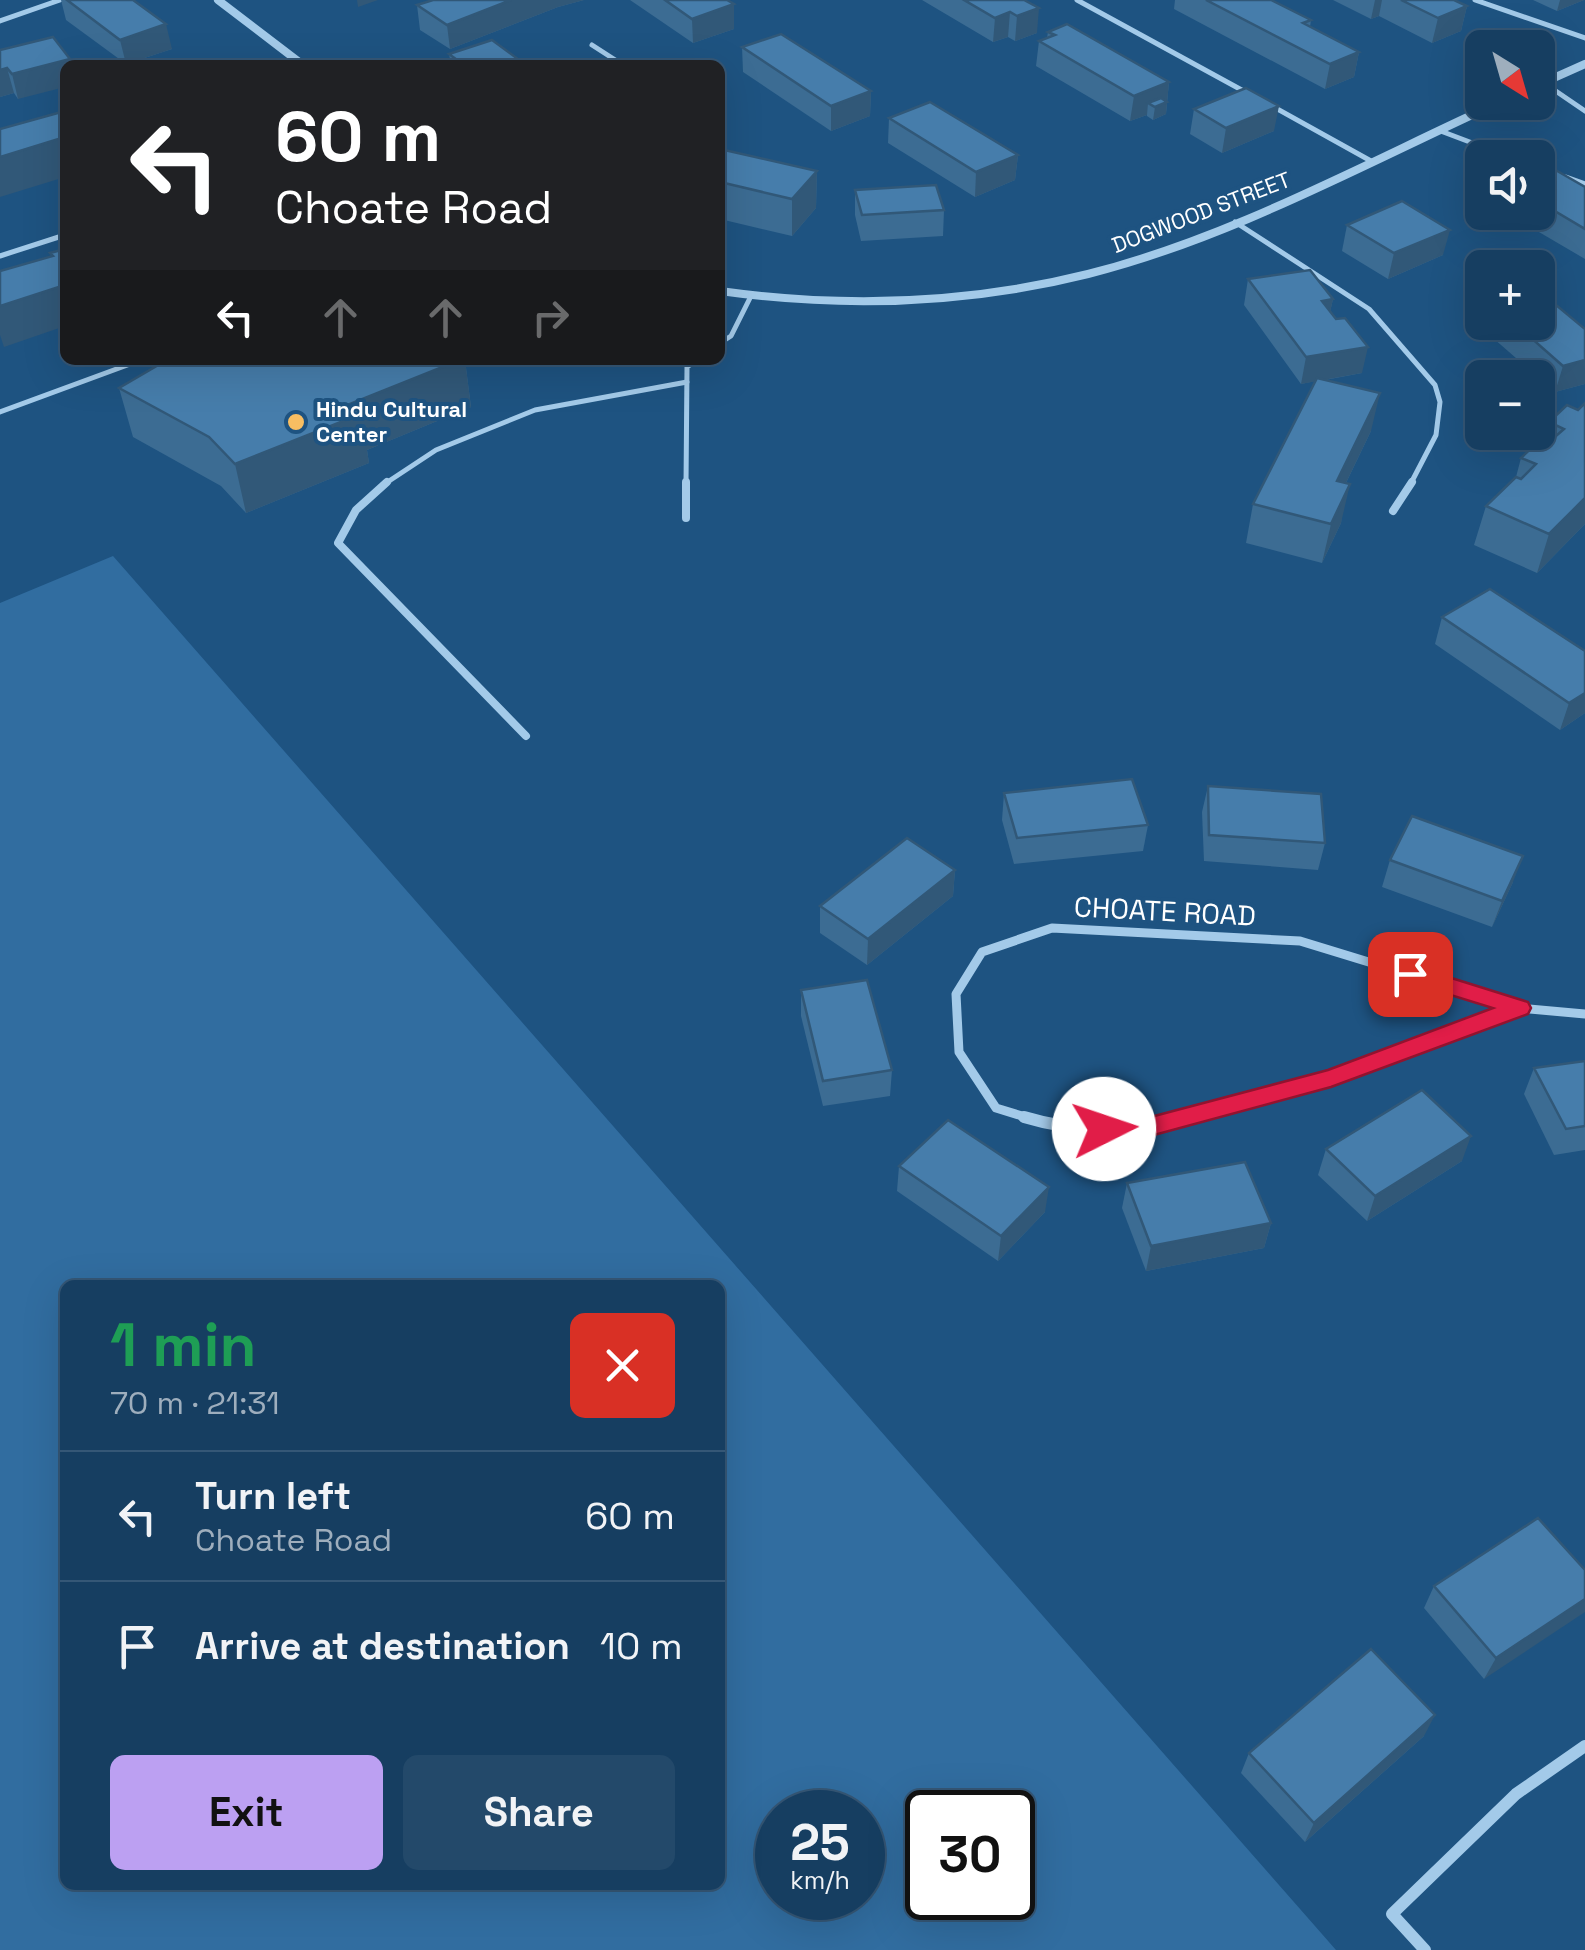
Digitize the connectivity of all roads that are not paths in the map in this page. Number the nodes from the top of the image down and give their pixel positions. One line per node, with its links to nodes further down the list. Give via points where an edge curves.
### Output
1 (60, 0): 5 (lane)
2 (218, 0): 8 (street)
3 (1077, 0): 13 (lane)
4 (1476, 0): 6 (lane)
5 (0, 21)
6 (1585, 38)
7 (592, 46): 9 (lane)
8 (296, 60)
9 (615, 60)
10 (1585, 64): 11 (street)
11 (1555, 78)
12 (1555, 93): 15 (lane)
13 (1250, 94)
14 (1267, 104): 19 (lane)
15 (1585, 111)
16 (1465, 118): 17 (street, DOGWOOD STREET)
17 (1438, 130): 18 (lane); 19 (street, DOGWOOD STREET)
18 (1465, 140)
19 (1371, 161): 22 (street, DOGWOOD STREET)
20 (1555, 173): 21 (lane)
21 (1585, 184)
22 (1235, 222): 26 (street, DOGWOOD STREET, via 1132,262 1030,286 874,302); 32 (lane, via 1358,300 1435,385 1440,422)
23 (60, 237): 24 (lane)
24 (0, 256)
25 (725, 292): 26 (street, DOGWOOD STREET)
26 (751, 296): 27 (lane)
27 (725, 340)
28 (127, 365): 31 (lane)
29 (690, 365): 30 (lane)
30 (687, 382): 33 (lane); 34 (lane, via 536,410 436,450 356,510 338,543)
31 (0, 412)
32 (1393, 512)
33 (686, 518)
34 (526, 736)
35 (1520, 1008): 35 (street, CHOATE ROAD, via 1300,940 1052,928 982,952 956,994 959,1052 996,1108 1064,1130 1143,1128 1331,1078); 36 (street, CHOATE ROAD)
36 (1585, 1014)
37 (1585, 1746): 38 (street, via 1516,1794 1392,1914)
38 (1425, 1950)

